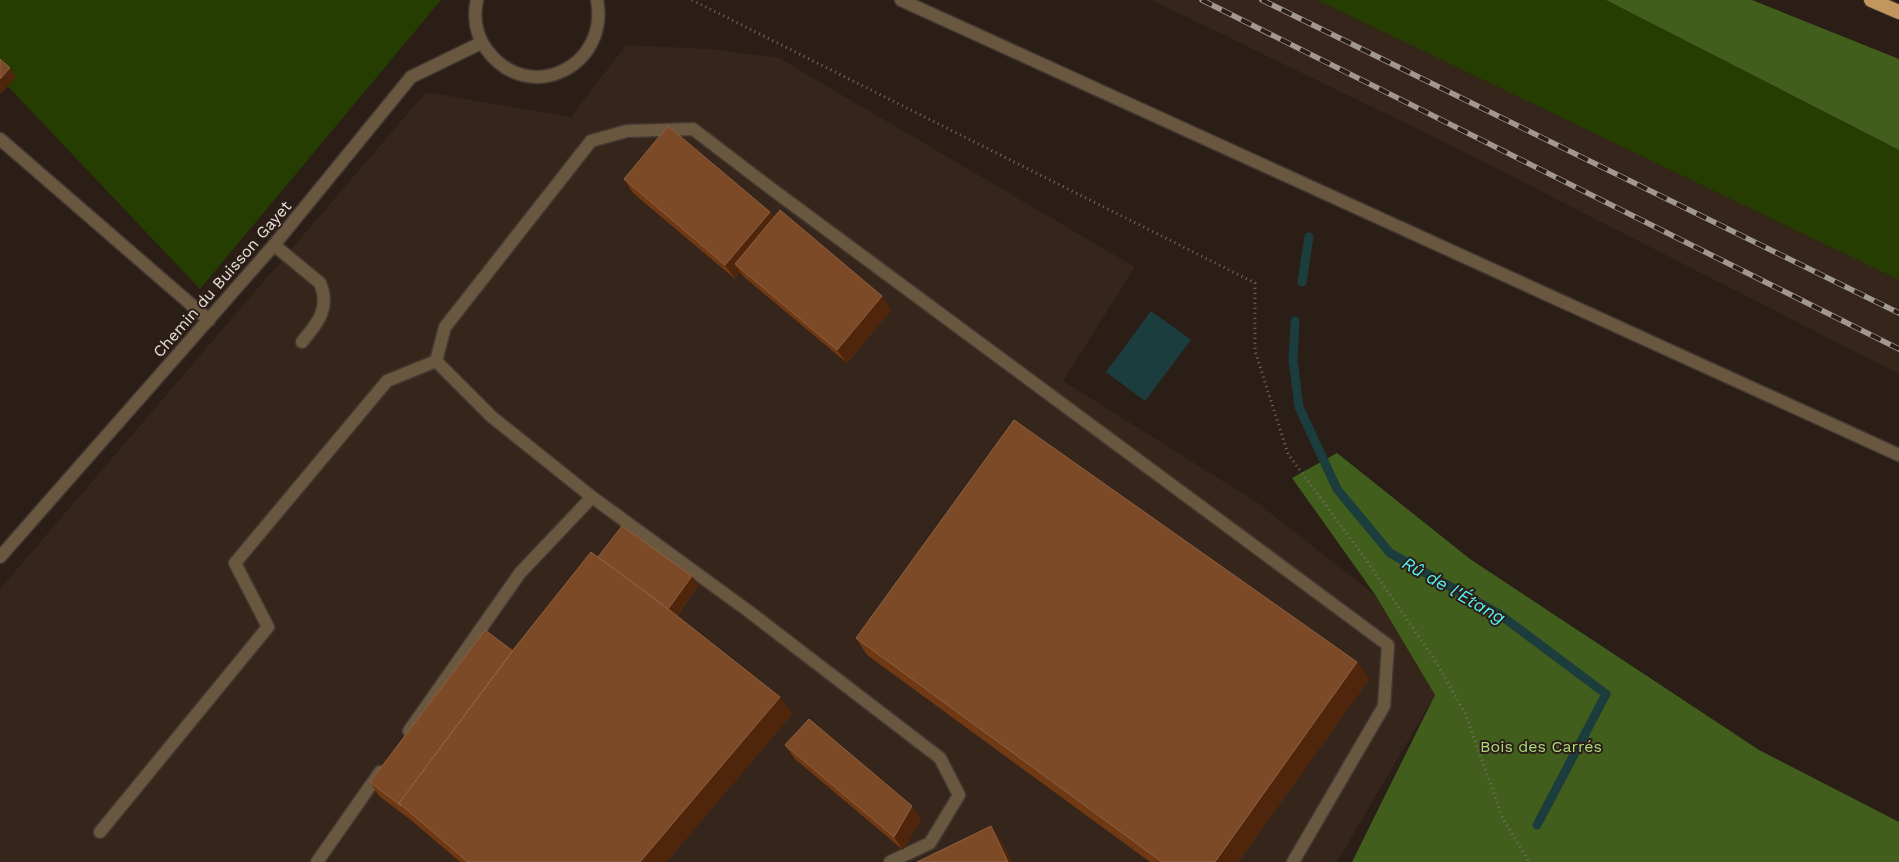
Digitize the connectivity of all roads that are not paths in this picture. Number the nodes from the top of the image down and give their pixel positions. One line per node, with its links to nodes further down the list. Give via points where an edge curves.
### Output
1 (477, 0): 6 (street, via 475,23)
2 (597, 0): 6 (street, via 596,35 586,53 570,67 552,76 531,77 510,72 494,60)
3 (901, 0): 12 (street)
4 (1871, 0): 5 (highway)
5 (1899, 12)
6 (481, 43): 8 (street, Chemin du Buisson Gayet, via 411,77)
7 (0, 139): 9 (street)
8 (274, 245): 9 (street, Chemin du Buisson Gayet); 10 (street, via 320,283 324,292 319,322)
9 (209, 320): 14 (street, Chemin du Buisson Gayet)
10 (302, 342)
11 (436, 361): 13 (street, via 492,417); 17 (street, via 387,381 235,563 268,627); 20 (street, via 445,328 591,141 627,131 693,129 1388,645 1384,706)
12 (1899, 455)
13 (592, 496): 15 (street, via 520,573); 19 (street, via 940,758 959,795 930,843)
14 (0, 556)
15 (402, 741)
16 (386, 765): 18 (street)
17 (100, 832)
18 (316, 862)
19 (890, 862)
20 (1293, 862)

